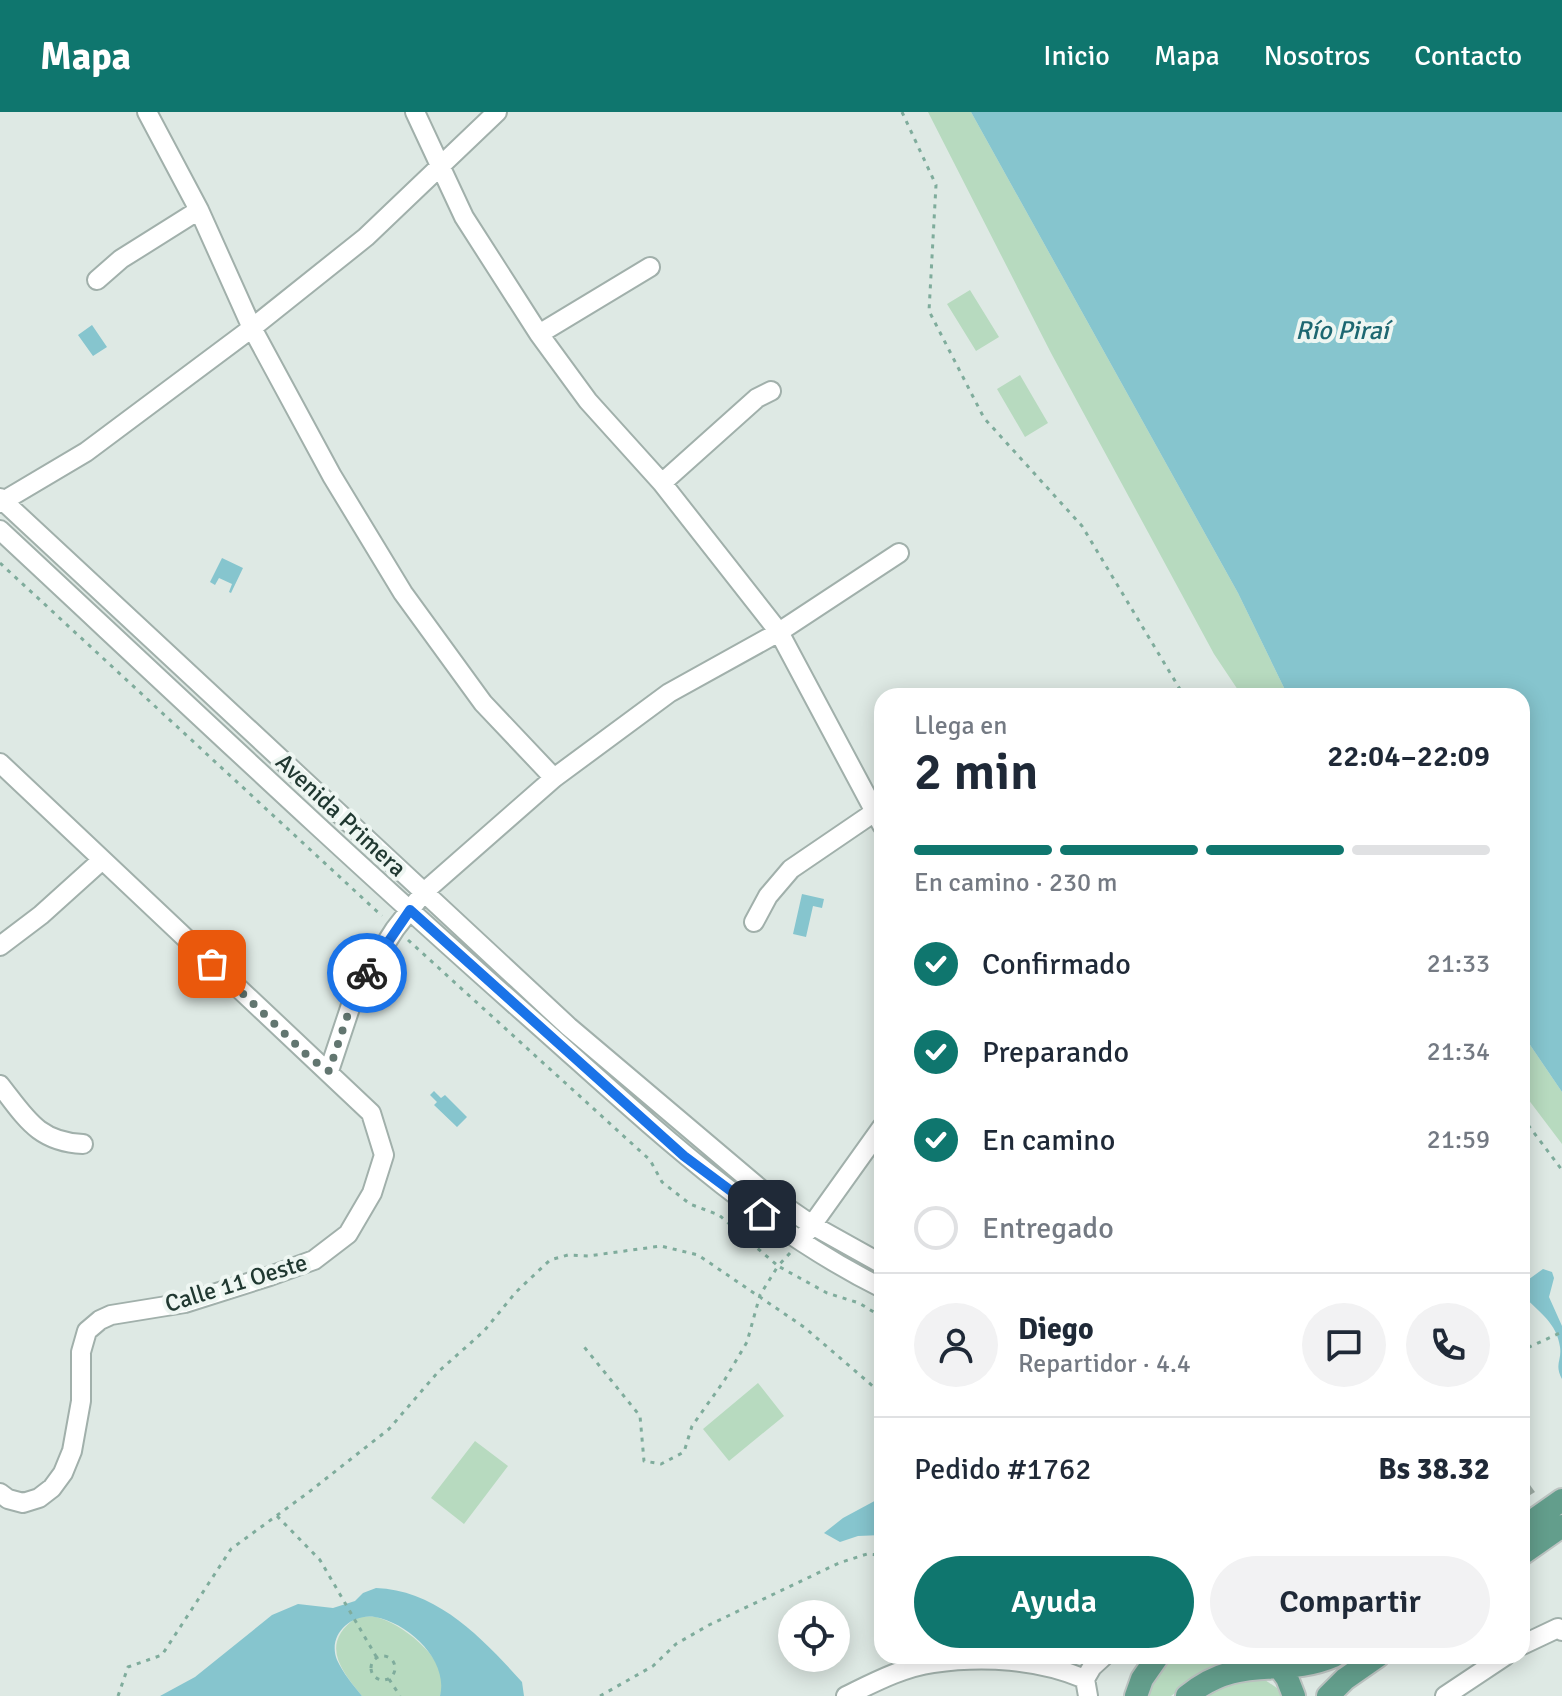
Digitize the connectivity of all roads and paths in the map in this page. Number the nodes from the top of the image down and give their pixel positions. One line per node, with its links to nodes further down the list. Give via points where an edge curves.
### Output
1 (147, 112): 6 (street)
2 (415, 112): 5 (street)
3 (497, 112): 5 (street)
4 (902, 112): 18 (path, via 936,185 929,311 984,418 1082,526)
5 (442, 166): 9 (street, via 366,237); 10 (street, via 464,217)
6 (199, 210): 8 (street); 9 (street)
7 (650, 267): 10 (street)
8 (97, 280)
9 (252, 328): 13 (street, via 86,452); 20 (street, via 403,593 483,703)
10 (539, 334): 12 (street, via 588,401)
11 (771, 391): 12 (street)
12 (662, 483): 17 (street)
13 (1, 501): 24 (street, Avenida Primera)
14 (0, 530): 25 (street, Avenida Primera)
15 (899, 553): 17 (street)
16 (0, 563): 27 (path)
17 (779, 632): 20 (street, via 669,693); 21 (street)
18 (1179, 688)
19 (0, 763): 23 (street, Calle 11 Oeste)
20 (554, 778): 24 (street)
21 (874, 806)
22 (874, 818): 26 (street, via 791,869)
23 (102, 860): 28 (street); 29 (street, Calle 11 Oeste)
24 (424, 892): 25 (street); 35 (street, Avenida Primera, via 569,1027 764,1192)
25 (410, 910): 27 (street); 36 (street, Avenida Primera, via 684,1156)
26 (754, 922)
27 (395, 929): 29 (street, via 356,990); 38 (path, via 650,1160 662,1182 690,1204 719,1215)
28 (0, 946)
29 (329, 1071): 46 (street, Calle 11 Oeste, via 371,1113 384,1155 372,1193 348,1234 314,1260 270,1276 185,1303 100,1320 87,1331 81,1352 81,1401 63,1473 39,1498 23,1503)
30 (0, 1085): 33 (street, via 45,1136)
31 (1530, 1128): 34 (path)
32 (874, 1138): 35 (street)
33 (83, 1144)
34 (1562, 1170)
35 (812, 1225): 36 (street); 37 (street, Avenida Primera)
36 (801, 1241): 39 (street, Avenida Primera)
37 (874, 1260)
38 (778, 1266): 40 (path); 41 (path)
39 (874, 1283)
40 (760, 1295): 43 (path, via 747,1342 692,1426 684,1452 661,1464 644,1461 640,1416); 45 (path); 48 (path, via 698,1255 671,1248 550,1260 389,1429)
41 (874, 1312)
42 (1562, 1332): 44 (path)
43 (581, 1343)
44 (1530, 1347)
45 (874, 1387)
46 (0, 1493)
47 (1562, 1500): 49 (main road)
48 (277, 1516): 55 (path, via 320,1560); 66 (path, via 231,1549 162,1655 128,1667)
49 (1530, 1522)
50 (1562, 1526): 51 (main road)
51 (1530, 1548)
52 (874, 1554): 68 (path, via 839,1563 709,1625)
53 (1562, 1631): 54 (street, via 1558,1628)
54 (1530, 1641)
55 (377, 1658): 64 (path, via 373,1674); 64 (path, via 394,1662)
56 (928, 1664): 69 (street)
57 (1030, 1664): 65 (street, via 1064,1670)
58 (1095, 1664): 65 (street)
59 (1152, 1664): 70 (main road)
60 (1262, 1664): 71 (main road, via 1217,1676)
61 (1277, 1664): 72 (main road)
62 (1367, 1664): 73 (main road)
63 (1493, 1664): 74 (street)
64 (389, 1679): 67 (path)
65 (1087, 1688)
66 (118, 1696)
67 (400, 1696)
68 (600, 1696)
69 (846, 1696)
70 (1136, 1696)
71 (1187, 1696)
72 (1294, 1696)
73 (1328, 1696)
74 (1445, 1696)

